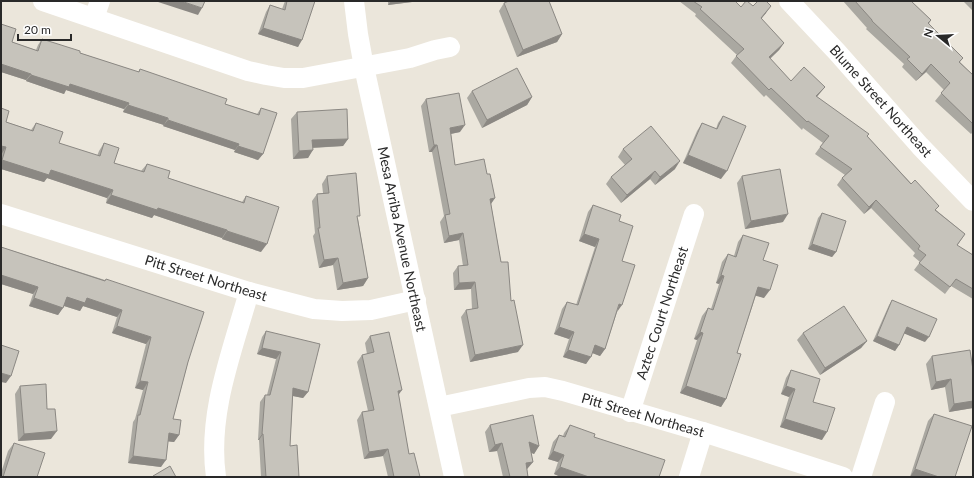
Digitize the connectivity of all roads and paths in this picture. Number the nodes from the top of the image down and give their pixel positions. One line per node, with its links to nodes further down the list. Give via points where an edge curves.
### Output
1 (43, 1): 4 (street)
2 (354, 1): 6 (street, Mesa Arriba Avenue Northeast)
3 (789, 1): 7 (street, Blume Street Northeast)
4 (97, 10): 6 (street, via 248,71 266,75 303,78)
5 (450, 47): 6 (street)
6 (364, 67): 11 (street, Mesa Arriba Avenue Northeast)
7 (973, 201)
8 (1, 214): 10 (street, Pitt Street Northeast)
9 (694, 214): 14 (street, Aztec Court Northeast)
10 (249, 292): 11 (street, Pitt Street Northeast, via 314,309 342,311 371,310); 16 (street, via 220,394 213,446)
11 (416, 300): 13 (street, Mesa Arriba Avenue Northeast)
12 (885, 402): 20 (street)
13 (439, 407): 14 (street, Pitt Street Northeast, via 545,387); 17 (street, Mesa Arriba Avenue Northeast)
14 (630, 412): 15 (street, Pitt Street Northeast)
15 (702, 432): 18 (street); 19 (street, Pitt Street Northeast)
16 (216, 477)
17 (454, 477)
18 (689, 477)
19 (843, 477)
20 (861, 477)

